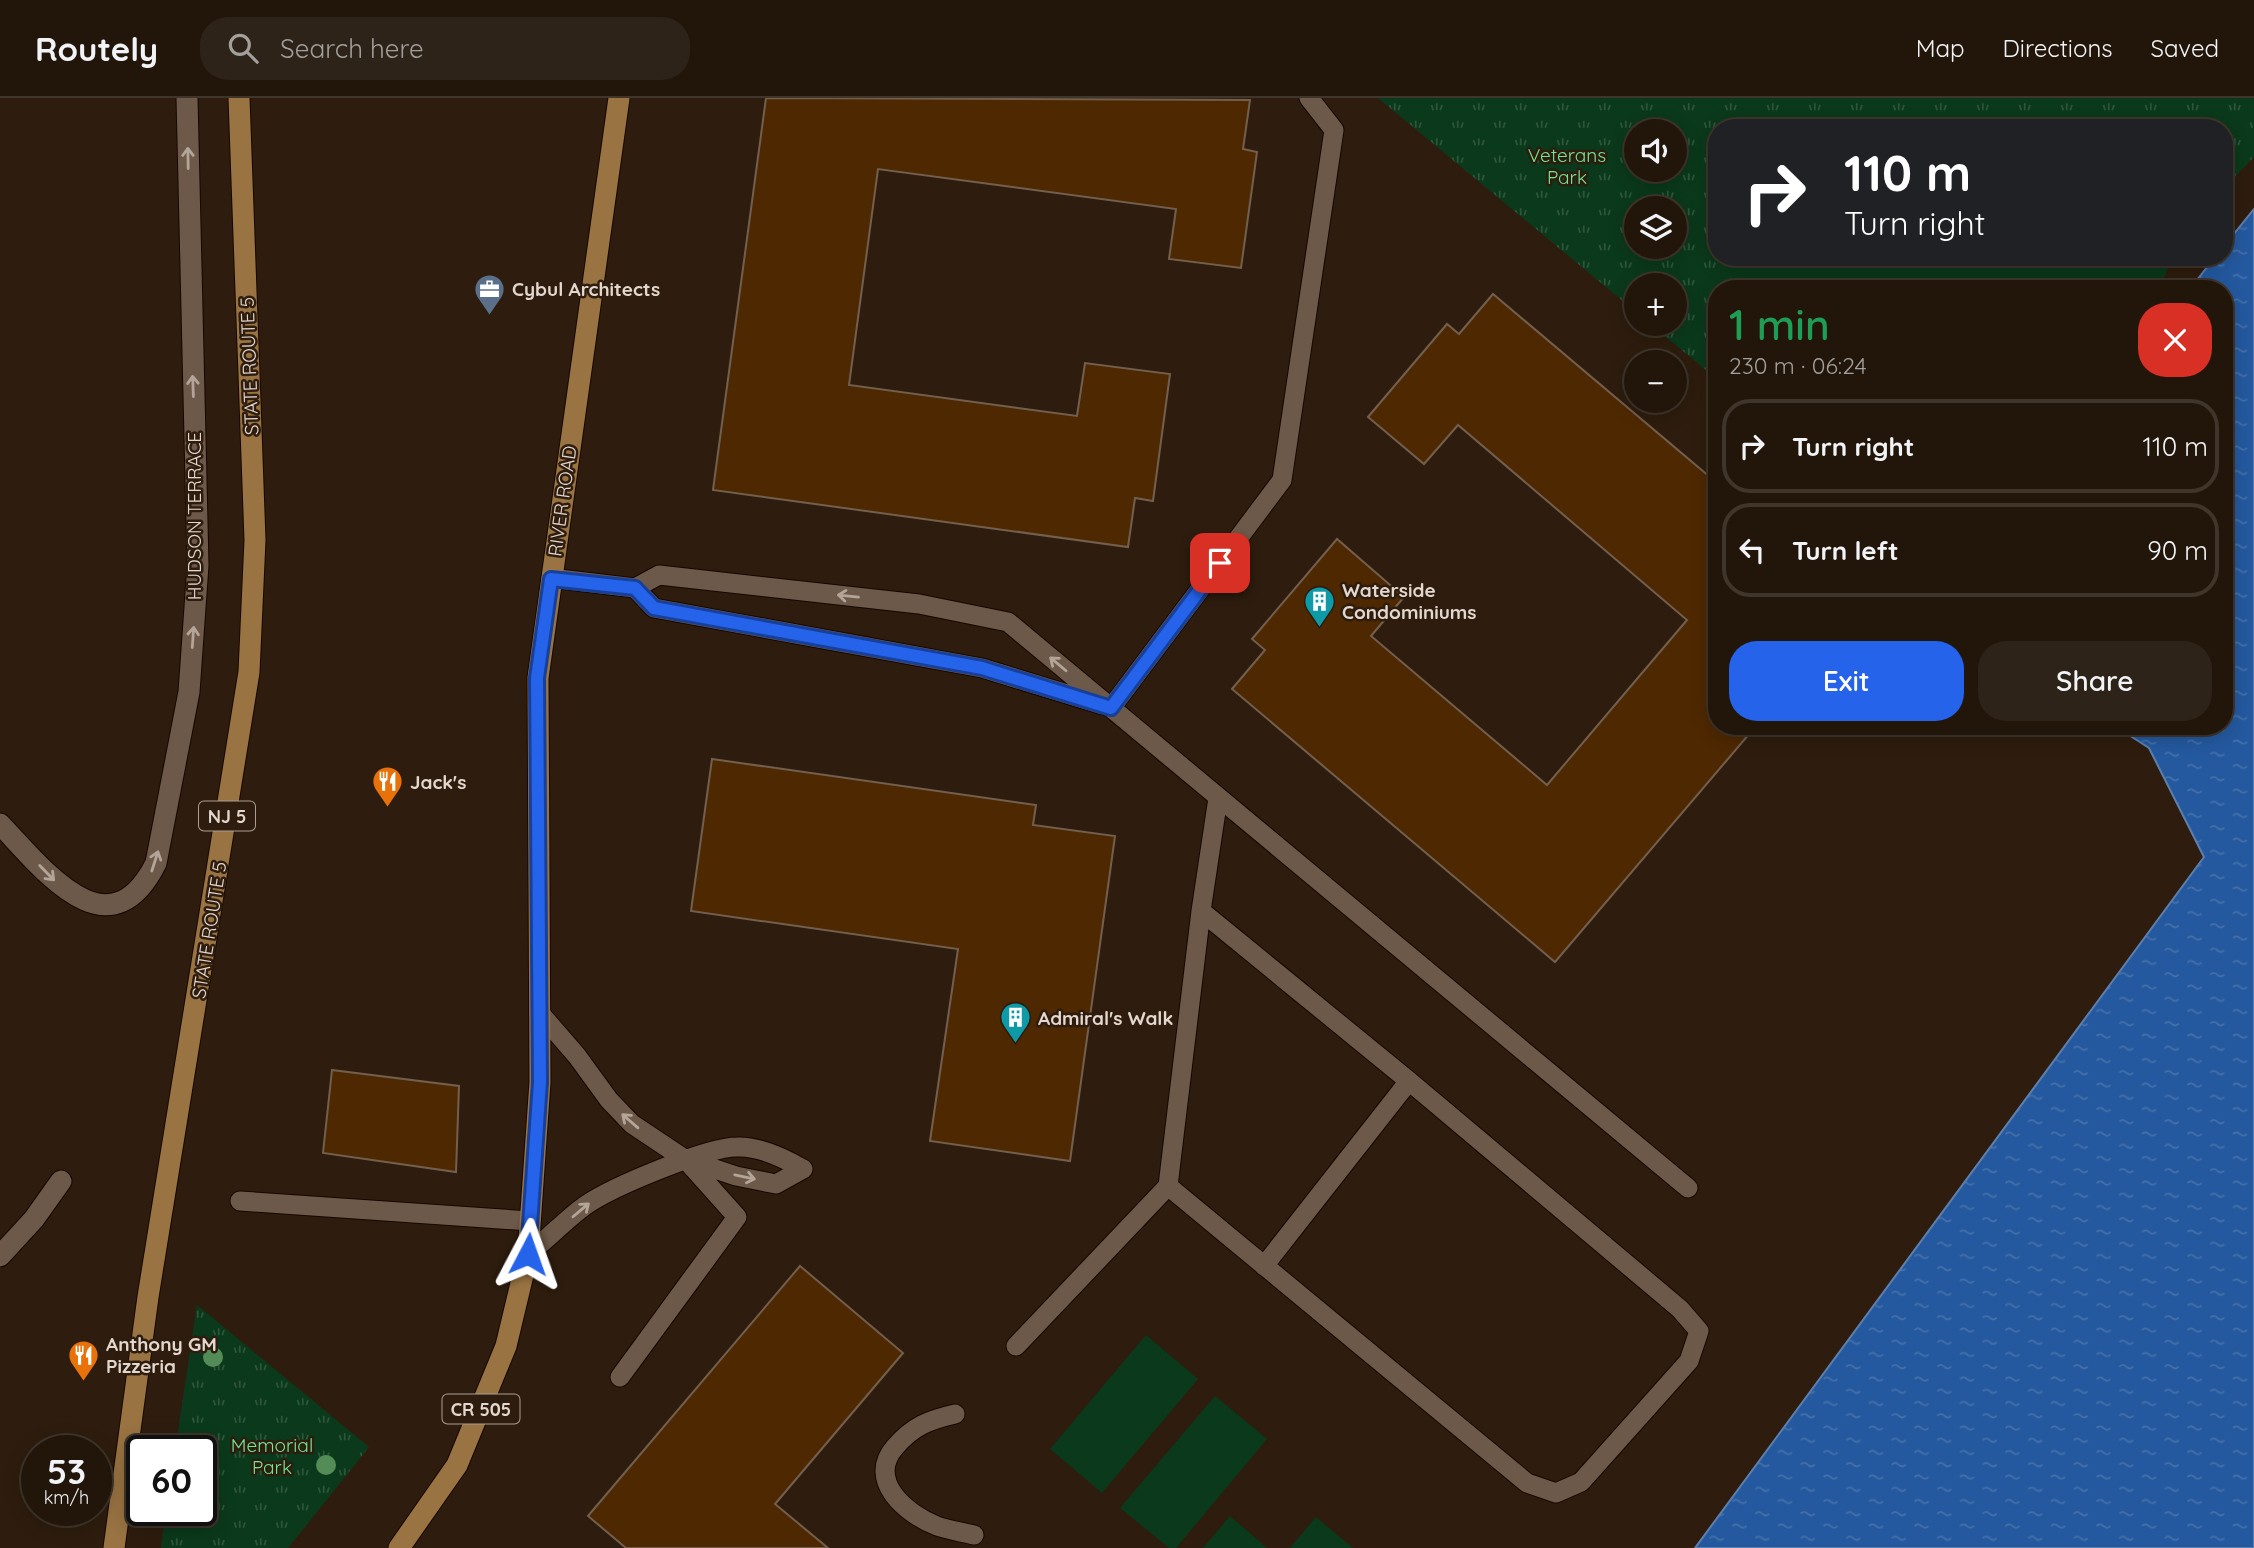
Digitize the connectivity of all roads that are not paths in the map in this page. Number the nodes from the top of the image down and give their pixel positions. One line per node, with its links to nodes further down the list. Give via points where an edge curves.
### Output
1 (187, 98): 9 (street, HUDSON TERRACE, one-way to 1, via 60,886 91,903 109,906 124,902 137,892 156,863 189,692 198,565)
2 (239, 98): 26 (main road, STATE ROUTE 5 / NJ 5, via 255,540 249,672 148,1297)
3 (619, 98): 5 (main road, RIVER ROAD / CR 505)
4 (1309, 98): 7 (lane, via 1334,130 1282,480)
5 (551, 579): 6 (lane); 11 (main road, RIVER ROAD / CR 505, via 537,678)
6 (635, 588): 7 (lane, via 654,608 982,668); 7 (lane, one-way to 6, via 1008,622 919,604 659,575)
7 (1111, 708): 8 (lane)
8 (1218, 798): 10 (lane); 16 (lane)
9 (0, 824)
10 (1200, 911): 12 (lane); 15 (lane)
11 (540, 1012): 13 (lane, one-way to 11, via 632,1124); 18 (main road, RIVER ROAD / CR 505)
12 (1409, 1081): 21 (lane); 21 (lane, via 1680,1310 1699,1331 1689,1361 1581,1482 1556,1493 1527,1483)
13 (686, 1160): 13 (lane, one-way to 13, via 776,1184 803,1169 779,1155 737,1146); 19 (lane, one-way to 13, via 607,1192); 23 (lane, via 737,1217)
14 (61, 1181): 20 (street)
15 (1168, 1186): 21 (lane); 22 (lane)
16 (1688, 1188)
17 (240, 1201): 18 (lane)
18 (530, 1221): 19 (main road, RIVER ROAD / CR 505)
19 (528, 1254): 28 (main road, RIVER ROAD / CR 505, via 506,1346 457,1465)
20 (0, 1256)
21 (1264, 1266)
22 (1016, 1346)
23 (620, 1377)
24 (955, 1414): 25 (lane, via 926,1420 905,1435 889,1453 883,1472 888,1488 903,1506 936,1526)
25 (974, 1535)
26 (115, 1538): 27 (main road, STATE ROUTE 5)
27 (108, 1548)
28 (399, 1548)

